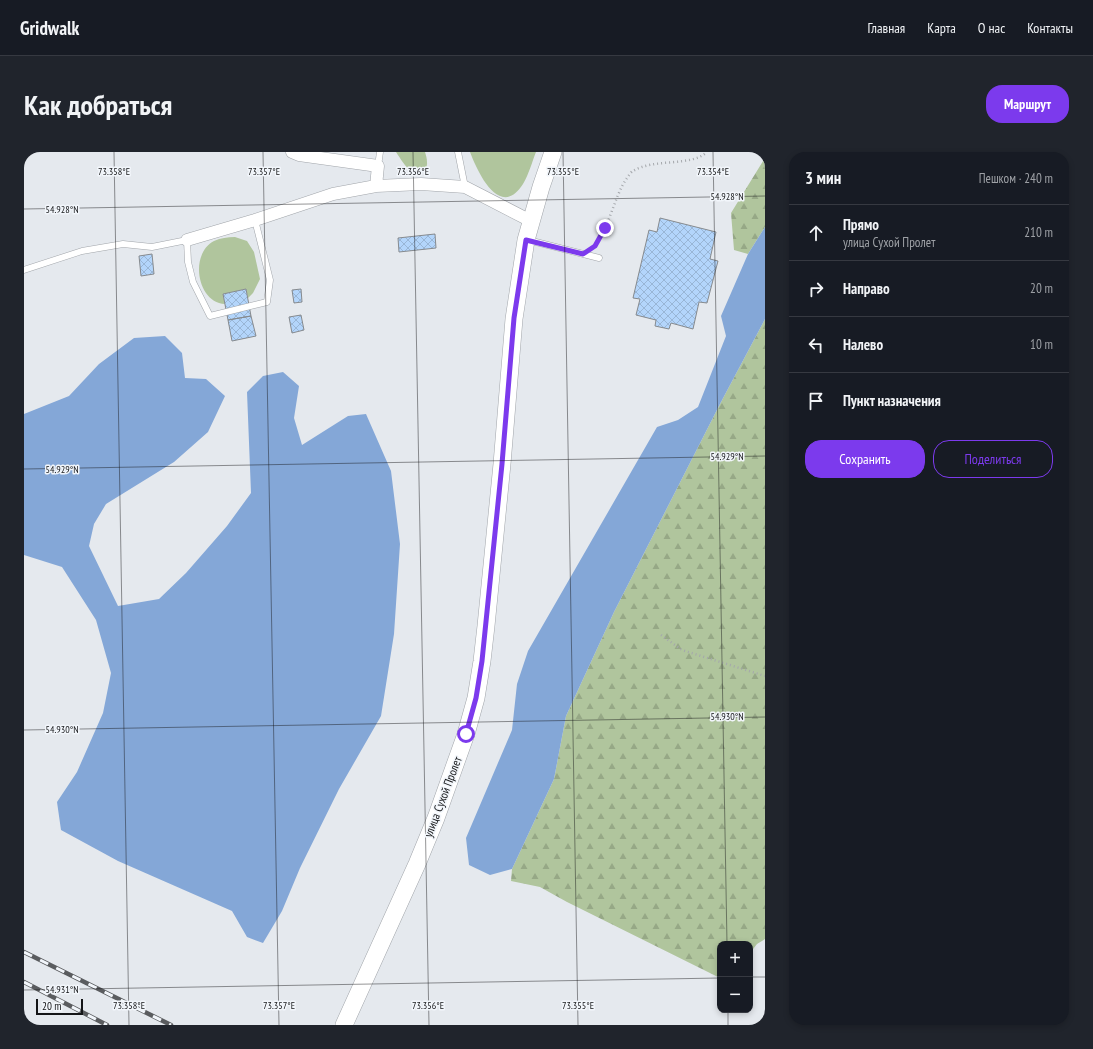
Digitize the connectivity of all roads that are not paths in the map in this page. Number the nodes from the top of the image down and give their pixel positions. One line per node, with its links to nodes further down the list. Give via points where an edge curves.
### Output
1 (292, 152): 5 (street)
2 (380, 152): 5 (lane)
3 (458, 152): 7 (lane)
4 (553, 152): 9 (main road, улица Сухой Пролет)
5 (378, 166): 6 (street)
6 (376, 186): 7 (street, via 421,184); 8 (street, via 333,194)
7 (465, 188): 9 (street)
8 (255, 220): 10 (street); 10 (lane, via 270,280 266,302 210,316 193,282 188,262)
9 (531, 221): 11 (main road, улица Сухой Пролет)
10 (187, 240): 13 (lane, via 152,247 123,244 82,251)
11 (526, 240): 12 (lane); 14 (main road, улица Сухой Пролет, via 514,318 494,541 476,698 436,818)
12 (599, 258)
13 (24, 270)
14 (344, 1025)

